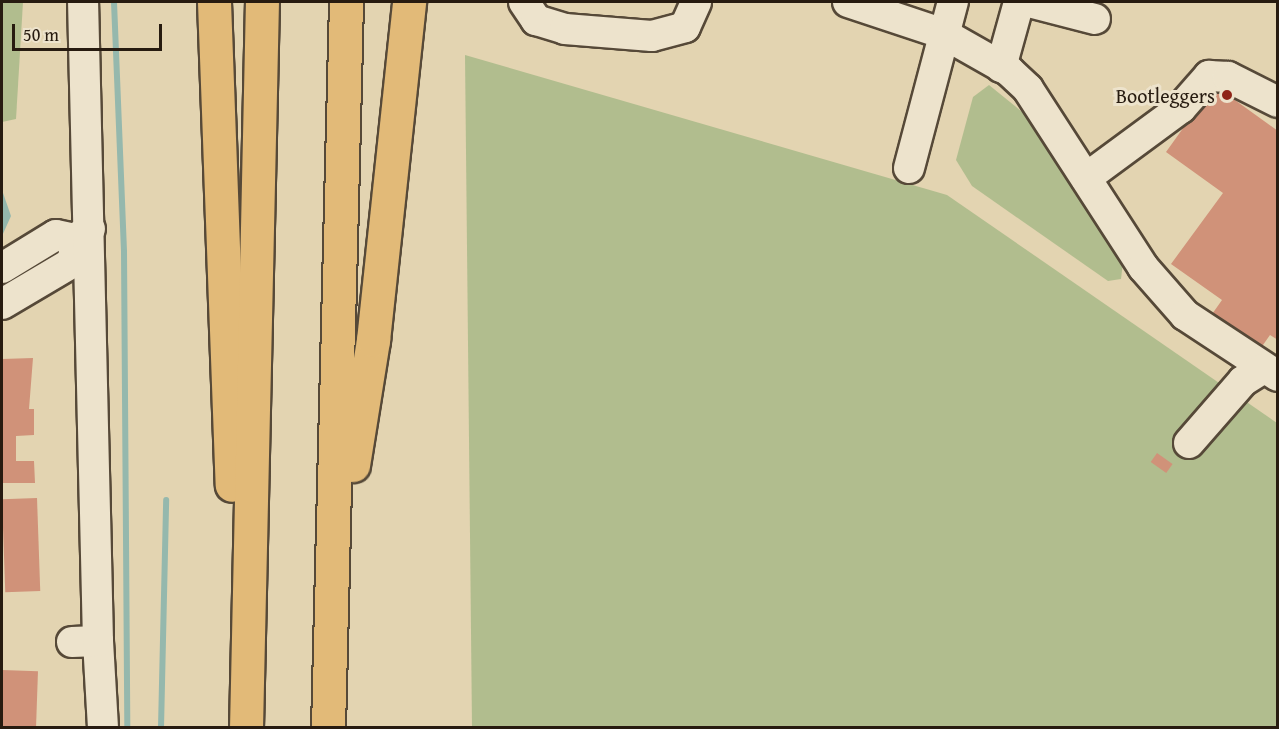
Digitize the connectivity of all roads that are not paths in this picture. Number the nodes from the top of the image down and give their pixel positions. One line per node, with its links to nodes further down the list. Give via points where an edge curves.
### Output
1 (82, 2): 18 (street)
2 (214, 2): 26 (highway, via 224,354)
3 (262, 2): 26 (highway)
4 (346, 2): 25 (highway)
5 (410, 2): 25 (highway, via 372,339)
6 (525, 2): 7 (street, via 536,20 565,29 652,36 685,27)
7 (696, 2)
8 (848, 2): 13 (street)
9 (952, 2): 13 (street)
10 (1019, 2): 14 (street)
11 (1029, 2): 12 (street)
12 (1095, 19)
13 (944, 34): 14 (street); 16 (street)
14 (1001, 67): 17 (street, via 1028,89)
15 (1272, 87): 17 (street, via 1209,76 1181,108)
16 (909, 168)
17 (1086, 178): 23 (street, via 1143,267 1185,315)
18 (82, 234): 19 (street, via 56,235); 21 (street, via 73,261); 27 (street, via 91,417 85,641)
19 (28, 251): 20 (street); 21 (street)
20 (2, 268)
21 (46, 276): 22 (street)
22 (2, 304)
23 (1270, 373): 24 (street, via 1243,381)
24 (1189, 443)
25 (333, 594): 28 (highway)
26 (246, 719)
27 (103, 728)
28 (328, 728)

